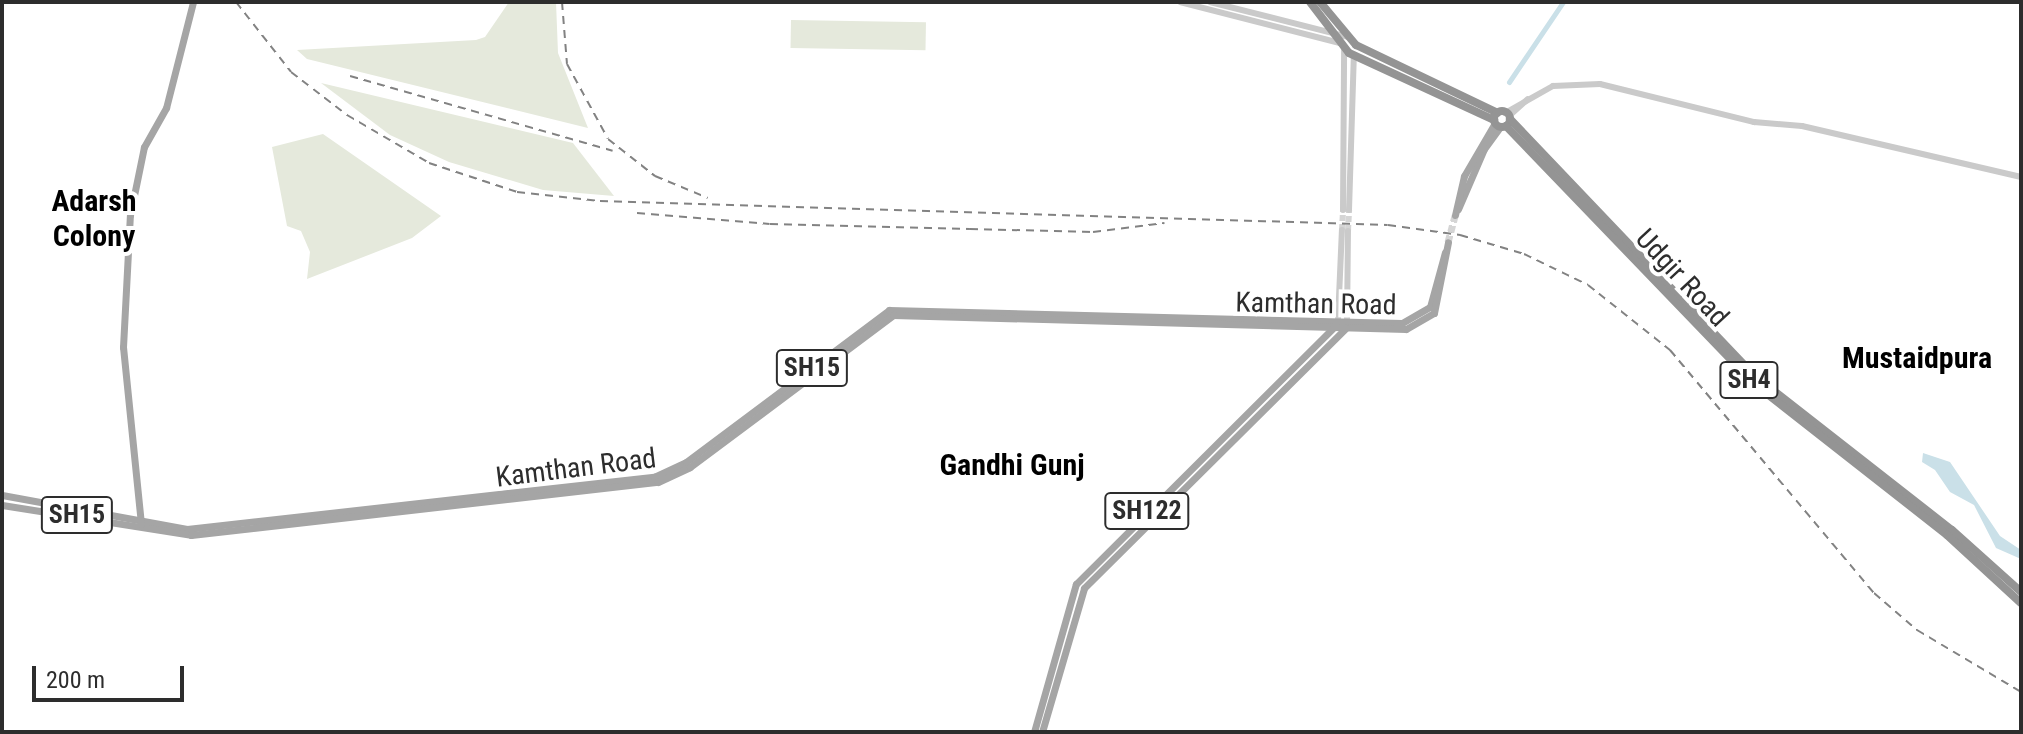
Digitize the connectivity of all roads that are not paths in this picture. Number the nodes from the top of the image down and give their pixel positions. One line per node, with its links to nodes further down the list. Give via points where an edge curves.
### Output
1 (193, 2): 18 (main road, via 166,108 144,147 130,215 123,347)
2 (1180, 2): 5 (street)
3 (1310, 2): 6 (highway, Udgir Road / SH4)
4 (1320, 2): 7 (highway, Udgir Road / SH4)
5 (1209, 4): 6 (street); 9 (street)
6 (1333, 35): 7 (street); 9 (highway, Udgir Road / SH4)
7 (1348, 37): 8 (highway, Udgir Road / SH4)
8 (1356, 45): 9 (street); 11 (highway, Udgir Road / SH4)
9 (1342, 46): 10 (highway, Udgir Road / SH4); 10 (street, via 1346,210)
10 (1354, 55): 11 (highway, Udgir Road / SH4)
11 (1502, 120): 11 (main road, via 1484,149 1455,215 1464,176); 12 (street, via 1528,99 1574,81 1651,92); 19 (highway, Udgir Road / SH4, via 1756,377 1952,530); 20 (highway, Udgir Road / SH4, via 1752,382 1947,535)
12 (2021, 177)
13 (1345, 230): 14 (street)
14 (1339, 325): 15 (main road, Kamthan Road / SH15); 18 (main road, Kamthan Road / SH15, via 904,307 880,315 726,437 654,477 191,535); 21 (main road, SH122, via 1076,584); 22 (main road, via 1084,588)
15 (1408, 325): 15 (main road, Kamthan Road, via 1430,307 1448,242 1434,313)
16 (2, 495): 18 (main road, Kamthan Road / SH15)
17 (2, 505): 18 (main road, Kamthan Road / SH15)
18 (141, 524)
19 (2021, 592)
20 (2021, 603)
21 (1034, 732)
22 (1042, 732)

